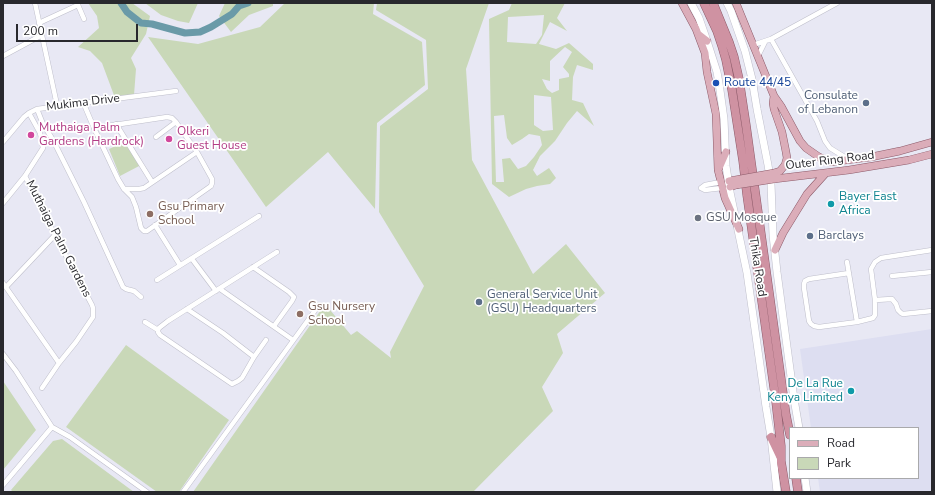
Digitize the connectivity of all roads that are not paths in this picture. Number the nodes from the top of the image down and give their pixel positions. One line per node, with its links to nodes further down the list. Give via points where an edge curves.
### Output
1 (35, 3): 10 (street)
2 (682, 3): 11 (main road)
3 (691, 3): 14 (main road, Thika Road)
4 (704, 3): 79 (highway, Thika Road, via 722,46 732,90)
5 (713, 3): 77 (highway, Thika Road, via 729,42 739,79)
6 (727, 3): 8 (main road, Thika Road)
7 (837, 3): 13 (street)
8 (735, 7): 16 (main road); 47 (main road, Thika Road, via 768,165)
9 (84, 19): 10 (street, via 78,5)
10 (39, 23): 12 (street)
11 (698, 34): 14 (main road); 35 (main road, via 705,53 716,114)
12 (42, 35): 17 (street); 22 (street)
13 (771, 40): 15 (street); 34 (street, via 817,121 825,141 830,148)
14 (707, 41): 32 (main road, Thika Road, via 719,83)
15 (765, 42): 16 (street); 18 (street)
16 (753, 46): 18 (main road)
17 (3, 56)
18 (758, 56): 20 (main road)
19 (176, 91): 21 (street, Mukima Drive)
20 (774, 96): 34 (main road, Outer Ring Road, via 800,141 811,153 830,162); 36 (main road, via 774,109 787,158)
21 (83, 102): 22 (street, Mukima Drive); 27 (street)
22 (57, 105): 23 (street, Mukima Drive)
23 (37, 109): 24 (street, Mukima Drive); 60 (street, via 123,287 134,291)
24 (29, 113): 29 (street, Mukima Drive); 38 (street, Muthaiga Palm Gardens, via 40,133 43,148)
25 (176, 122): 26 (street, via 167,117); 28 (street); 31 (street)
26 (116, 124): 27 (street); 39 (street)
27 (94, 128): 41 (street)
28 (156, 137)
29 (3, 142)
30 (932, 142): 34 (main road, Outer Ring Road, via 900,151)
31 (197, 152): 39 (street); 44 (street, via 212,179 211,186)
32 (726, 152): 35 (main road); 40 (main road, Thika Road, via 726,166)
33 (932, 154): 37 (main road, Outer Ring Road)
34 (849, 160)
35 (718, 170): 45 (main road, via 725,198)
36 (776, 174): 37 (main road, Outer Ring Road); 40 (main road, Outer Ring Road, bridge)
37 (825, 174): 47 (main road, via 807,194)
38 (25, 176): 42 (street, Muthaiga Palm Gardens); 46 (street, Muthaiga Palm Gardens)
39 (152, 182): 41 (street, via 144,188)
40 (732, 183): 45 (main road, Thika Road)
41 (124, 188): 44 (street, via 132,197 142,230 147,231)
42 (3, 203)
43 (259, 216): 50 (street)
44 (156, 225): 52 (street)
45 (739, 229): 78 (main road, Thika Road)
46 (55, 235): 58 (street); 73 (street, Muthaiga Palm Gardens, via 94,308 93,317)
47 (775, 250): 76 (main road, Thika Road)
48 (932, 250): 61 (street, via 877,260 871,269)
49 (277, 252): 53 (street)
50 (192, 259): 52 (street); 59 (street)
51 (847, 262): 55 (street)
52 (180, 265): 57 (street)
53 (253, 267): 59 (street); 67 (street, via 294,297)
54 (932, 272): 56 (street)
55 (849, 273): 66 (street); 66 (street, via 806,280 804,288 809,321 814,326)
56 (892, 276)
57 (157, 280)
58 (4, 285): 73 (street)
59 (218, 290): 63 (street); 67 (street)
60 (140, 297)
61 (875, 300): 64 (street, via 892,299 903,314); 66 (street, via 874,317)
62 (319, 305): 70 (street)
63 (187, 309): 68 (street); 72 (street)
64 (932, 311)
65 (145, 322): 68 (street)
66 (856, 322)
67 (274, 326): 70 (street)
68 (158, 330): 72 (street, via 160,335 232,384 242,378)
69 (266, 340): 72 (street)
70 (293, 340): 84 (street)
71 (3, 354): 75 (street)
72 (254, 357)
73 (59, 363): 74 (street, Muthaiga Palm Gardens)
74 (42, 388)
75 (52, 427): 82 (street); 83 (street)
76 (799, 427)
77 (789, 430)
78 (771, 437): 79 (highway); 85 (main road, Thika Road)
79 (782, 461): 86 (highway, Thika Road)
80 (796, 479): 87 (highway)
81 (806, 479): 88 (main road)
82 (3, 485)
83 (147, 492)
84 (183, 492)
85 (777, 492)
86 (786, 492)
87 (798, 492)
88 (807, 492)

